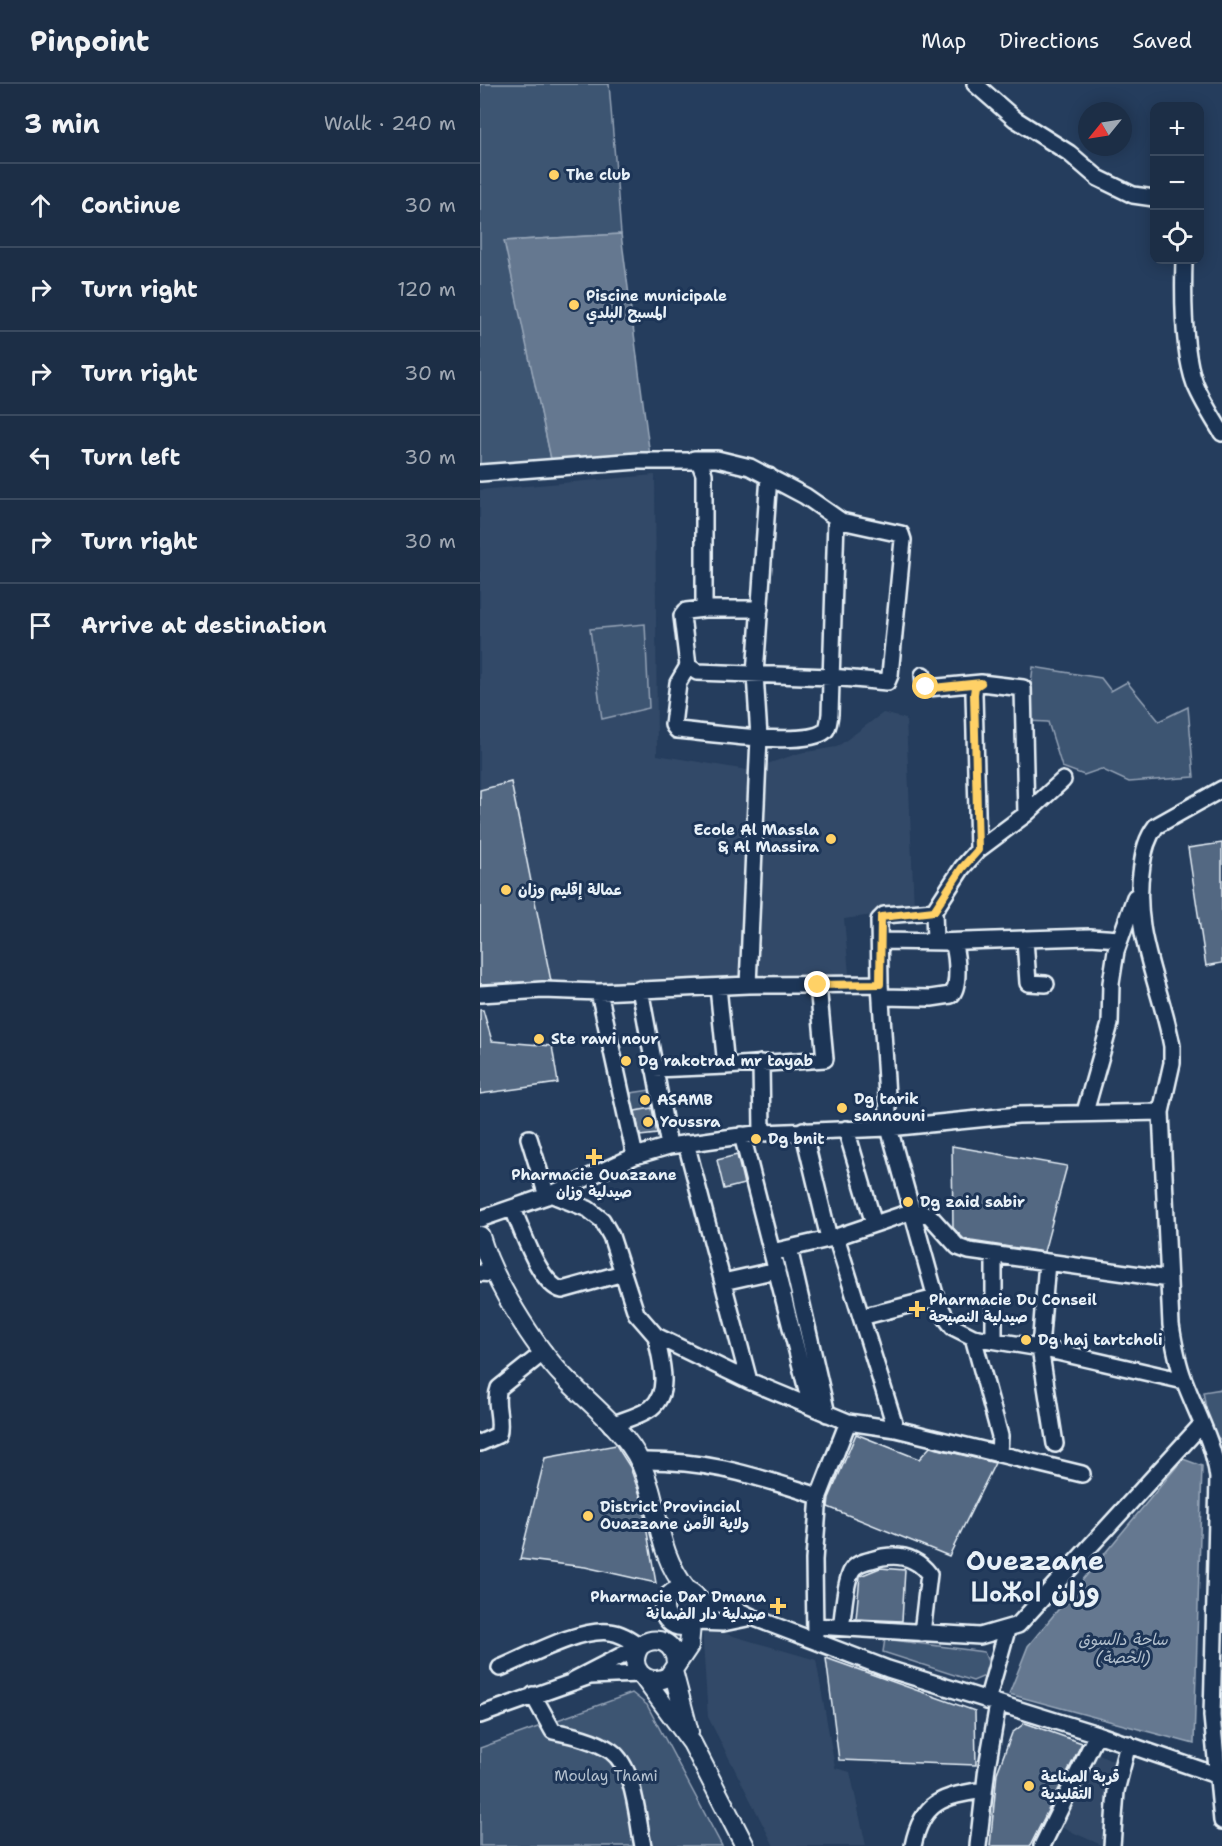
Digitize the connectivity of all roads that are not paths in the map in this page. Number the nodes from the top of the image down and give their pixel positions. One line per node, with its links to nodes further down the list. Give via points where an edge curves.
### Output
1 (975, 84): 2 (street, via 1015,119 1069,153 1098,178 1133,195)
2 (1150, 197)
3 (1184, 264): 4 (street, via 1183,296 1191,369 1200,395)
4 (1222, 433)
5 (694, 459): 6 (street); 7 (street, via 728,461); 9 (street, via 701,464 704,474)
6 (480, 473)
7 (769, 476): 8 (street); 10 (street)
8 (836, 519): 14 (street); 14 (street, via 899,533 903,540 889,679 883,683)
9 (704, 609): 10 (street); 11 (street, via 686,611 682,616)
10 (760, 609): 12 (street)
11 (688, 666): 12 (street, via 697,672); 16 (street, via 678,683 674,728)
12 (755, 674): 14 (street); 16 (street)
13 (923, 675): 15 (street, via 928,688)
14 (831, 677): 16 (street, via 829,722 824,732 793,740)
15 (981, 683): 19 (street, via 1023,688); 20 (street, via 974,694)
16 (759, 737): 28 (street)
17 (1063, 780): 19 (street)
18 (1222, 789): 21 (street, via 1156,826 1145,847)
19 (1026, 814): 20 (street)
20 (978, 850): 22 (street)
21 (1138, 887): 24 (street); 39 (street, via 1141,930 1172,1046)
22 (934, 911): 25 (street, via 885,915 879,920); 26 (street)
23 (1025, 939): 24 (street); 26 (street); 27 (street, via 1028,983)
24 (1120, 939): 38 (street, via 1112,968 1110,1024)
25 (880, 941): 26 (street); 32 (street)
26 (935, 942): 32 (street, via 954,946 954,993 931,998)
27 (1046, 984)
28 (748, 985): 29 (street); 30 (street)
29 (818, 985): 32 (street); 35 (street, via 825,1059)
30 (718, 987): 31 (street); 36 (street)
31 (640, 989): 33 (street); 37 (street)
32 (881, 991): 40 (street)
33 (599, 992): 34 (street); 48 (street)
34 (480, 994)
35 (761, 1063): 36 (street); 43 (street)
36 (726, 1066): 37 (street)
37 (654, 1069): 47 (street)
38 (1085, 1112): 39 (street); 40 (street)
39 (1161, 1112): 63 (street)
40 (890, 1128): 41 (street); 51 (street)
41 (846, 1129): 42 (street); 53 (street)
42 (803, 1130): 43 (street); 54 (street, via 828,1234)
43 (762, 1133): 44 (street)
44 (742, 1136): 46 (street); 57 (street)
45 (529, 1138): 49 (street)
46 (686, 1143): 47 (street); 64 (street)
47 (669, 1146): 48 (street)
48 (635, 1156): 49 (street)
49 (548, 1195): 50 (street); 62 (street, via 596,1214 611,1236)
50 (513, 1209): 52 (street); 62 (street, via 544,1276 554,1288 562,1290)
51 (913, 1211): 53 (street); 58 (street, via 929,1215 958,1246); 65 (street)
52 (480, 1219)
53 (874, 1224): 54 (street)
54 (833, 1238): 56 (street); 66 (street, via 838,1243)
55 (481, 1244): 61 (main road)
56 (789, 1248): 57 (street); 75 (street)
57 (772, 1252): 60 (street)
58 (994, 1256): 59 (street); 69 (street)
59 (1047, 1262): 63 (street); 70 (street)
60 (777, 1270): 64 (street); 74 (street)
61 (487, 1274): 71 (main road)
62 (623, 1274): 67 (street, via 636,1313)
63 (1169, 1279): 73 (street, via 1173,1336)
64 (723, 1282): 72 (street)
65 (936, 1298): 66 (street); 68 (street, via 953,1327)
66 (861, 1317): 79 (street)
67 (656, 1336): 72 (street); 78 (street, via 662,1395 651,1408)
68 (973, 1337): 69 (street); 82 (street, via 1000,1436)
69 (994, 1340): 70 (street)
70 (1040, 1348): 73 (street); 81 (street)
71 (544, 1352): 78 (main road); 80 (street, via 499,1388 498,1435)
72 (749, 1381): 74 (street)
73 (1184, 1381): 77 (street)
74 (811, 1407): 75 (street)
75 (827, 1414): 76 (street)
76 (848, 1422): 79 (street); 85 (street)
77 (1202, 1424): 92 (street, via 1018,1625); 104 (street, via 1216,1460 1218,1478)
78 (611, 1425): 83 (main road)
79 (896, 1429): 82 (street)
80 (480, 1443)
81 (1055, 1444)
82 (999, 1454): 84 (street)
83 (640, 1461): 85 (street, via 724,1467); 86 (main road)
84 (1082, 1474)
85 (819, 1496): 94 (street, via 814,1551)
86 (660, 1540): 87 (main road, via 670,1567); 88 (main road)
87 (693, 1596): 88 (main road, via 673,1592); 89 (street); 90 (main road, via 699,1617)
88 (664, 1606): 90 (main road, via 665,1616 676,1626); 95 (main road)
89 (752, 1617): 90 (street); 94 (street)
90 (693, 1624): 96 (main road, via 689,1646)
91 (842, 1627): 93 (street); 93 (street, via 850,1575 855,1568 881,1556 899,1555 929,1574); 94 (street)
92 (1008, 1630): 93 (street, via 980,1636); 102 (street)
93 (922, 1633)
94 (815, 1634): 102 (street, via 888,1669)
95 (641, 1645): 96 (main road, via 656,1639 662,1641 673,1650); 97 (street, via 610,1632 595,1633); 98 (main road, via 634,1660); 99 (street)
96 (674, 1667): 98 (main road, via 660,1681); 106 (main road)
97 (500, 1668)
98 (642, 1676): 99 (street, via 606,1674); 106 (main road)
99 (574, 1680): 101 (street)
100 (1222, 1694): 104 (street)
101 (533, 1695): 103 (street); 112 (street, via 554,1731 588,1740 611,1751 622,1763 635,1799)
102 (993, 1702): 105 (street); 110 (street)
103 (480, 1715)
104 (1212, 1716): 108 (street)
105 (1097, 1734): 107 (street); 116 (street)
106 (692, 1743): 113 (main road)
107 (1128, 1744): 109 (street); 117 (street, via 1116,1791)
108 (1218, 1752): 109 (street)
109 (1216, 1774): 111 (street)
110 (984, 1790): 114 (street, via 947,1796 927,1811); 115 (street)
111 (1222, 1821)
112 (643, 1846)
113 (745, 1846)
114 (913, 1846)
115 (978, 1846)
116 (1042, 1846)
117 (1112, 1846)

